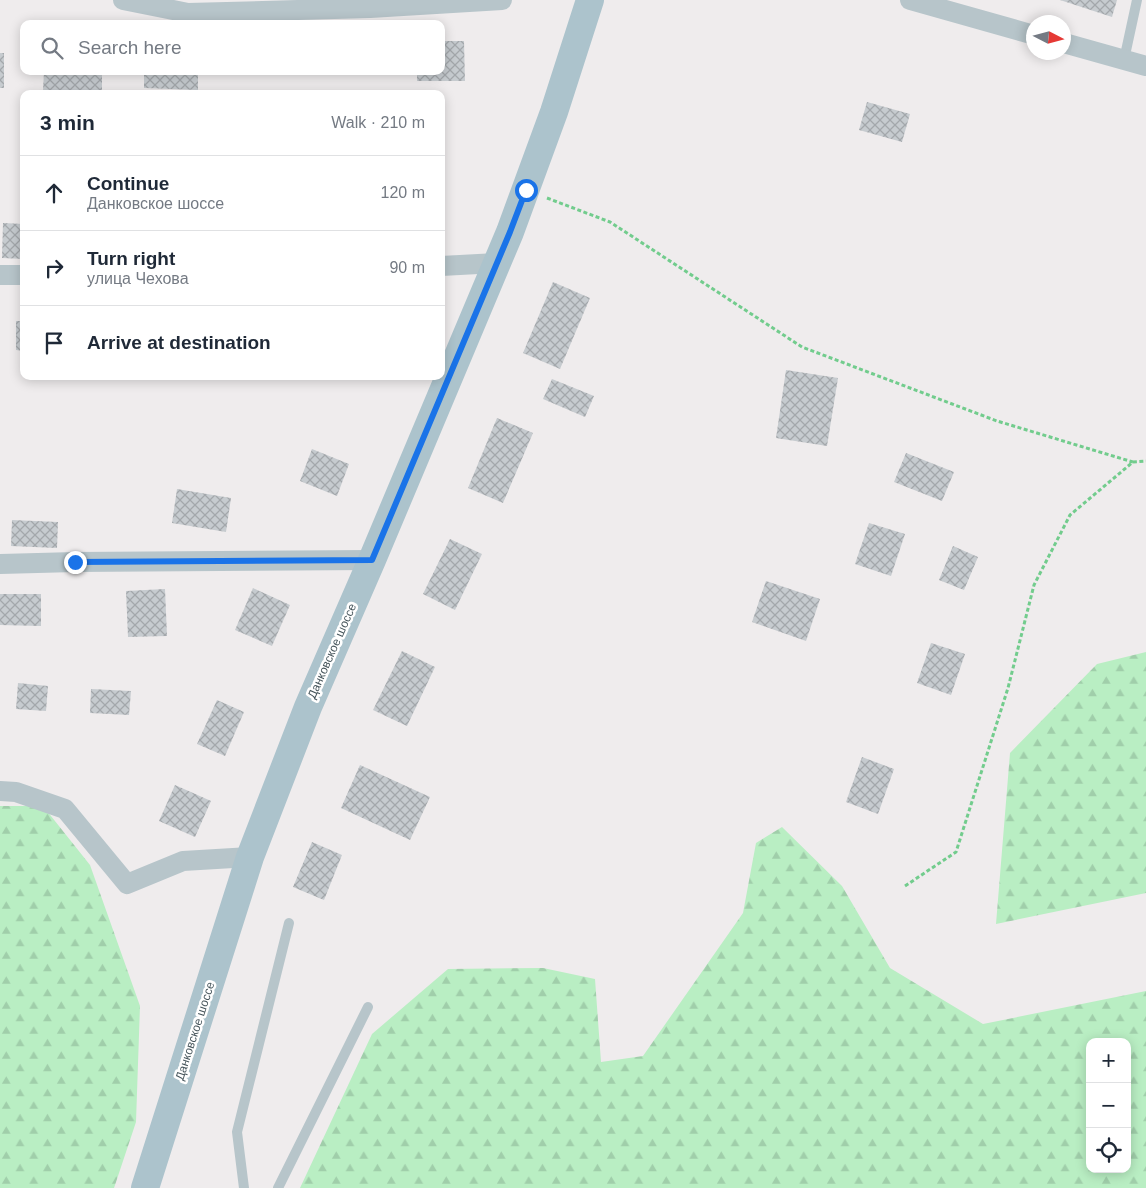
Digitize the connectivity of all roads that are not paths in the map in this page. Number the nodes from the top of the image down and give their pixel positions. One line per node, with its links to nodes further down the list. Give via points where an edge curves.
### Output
1 (502, 0): 5 (street, via 370,8 188,13)
2 (590, 0): 10 (main road, Данковское шоссе, via 554,112)
3 (910, 0): 6 (street)
4 (1137, 0): 8 (lane)
5 (128, 1)
6 (1026, 32)
7 (1071, 45): 8 (street)
8 (1124, 60): 9 (street)
9 (1146, 66)
10 (497, 263): 11 (street); 14 (main road, Данковское шоссе)
11 (445, 266)
12 (0, 275): 13 (street)
13 (20, 275)
14 (372, 560): 15 (street); 17 (main road, Данковское шоссе, via 308,707)
15 (0, 564)
16 (0, 791): 17 (street, via 16,792 65,809 127,884 183,861)
17 (250, 858): 20 (main road, Данковское шоссе)
18 (289, 923): 21 (lane, via 237,1132)
19 (368, 1007): 22 (lane)
20 (145, 1188)
21 (244, 1188)
22 (278, 1188)

